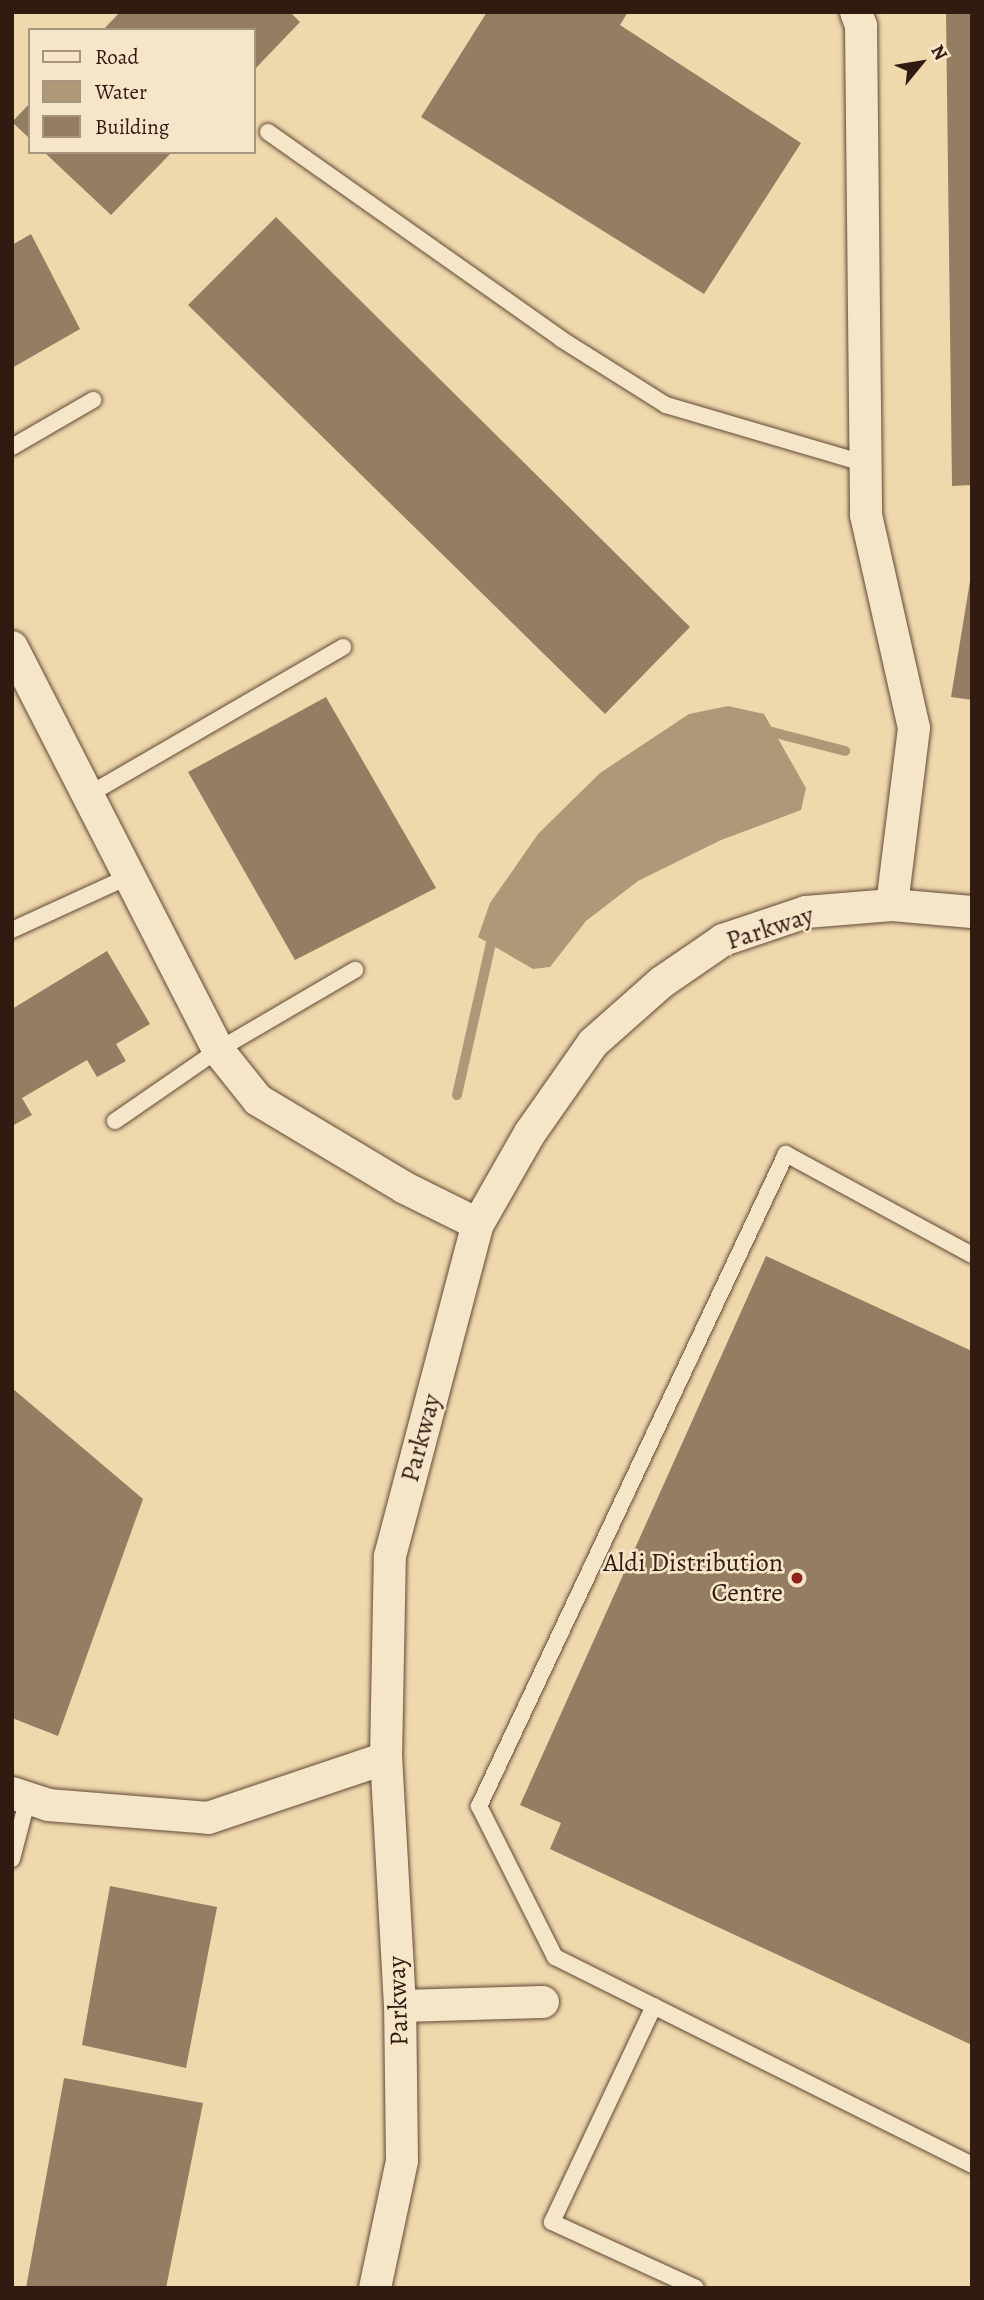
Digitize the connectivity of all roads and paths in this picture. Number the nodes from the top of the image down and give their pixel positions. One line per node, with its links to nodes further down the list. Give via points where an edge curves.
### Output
1 (856, 12): 5 (street, via 861,26)
2 (268, 132): 5 (lane, via 561,339 666,405)
3 (93, 400): 4 (lane)
4 (12, 447)
5 (867, 464): 10 (street, via 866,515 914,728)
6 (12, 647): 8 (street)
7 (343, 647): 8 (lane)
8 (88, 795): 9 (street)
9 (130, 876): 12 (lane); 14 (street)
10 (892, 905): 11 (street, Parkway); 16 (street, Parkway, via 806,912 723,940 662,982 593,1043 530,1133)
11 (972, 912)
12 (12, 930)
13 (355, 970): 14 (lane)
14 (218, 1051): 15 (lane); 16 (street, via 258,1100 405,1188)
15 (115, 1121)
16 (478, 1224): 18 (street, Parkway, via 390,1556)
17 (972, 1255): 23 (lane, via 786,1154 479,1806 555,1957)
18 (386, 1758): 19 (street, via 208,1818 62,1806); 22 (street, Parkway)
19 (20, 1796): 20 (lane)
20 (12, 1859)
21 (543, 2001): 22 (street)
22 (400, 2006): 25 (street, Parkway, via 401,2161)
23 (654, 2006): 24 (lane); 26 (lane, via 552,2222)
24 (972, 2165)
25 (375, 2288)
26 (696, 2288)

